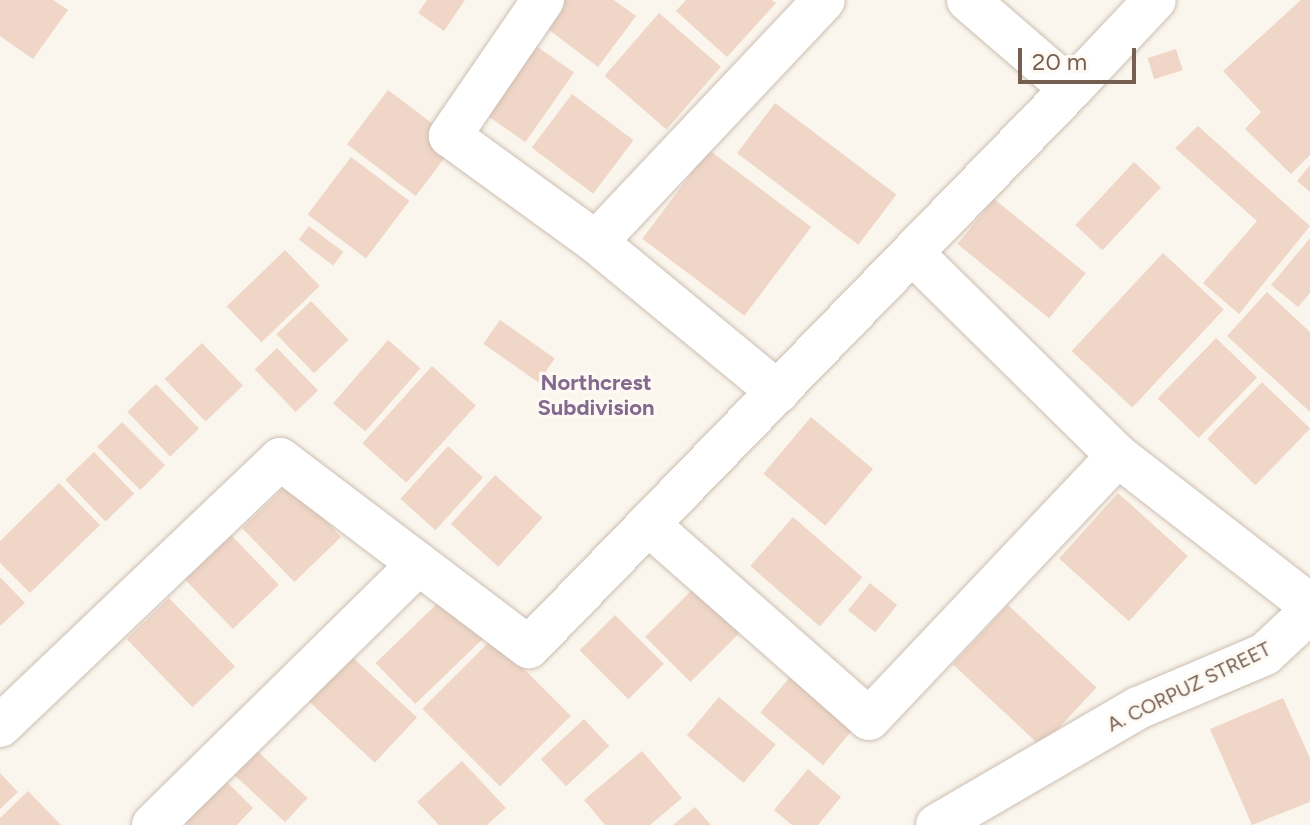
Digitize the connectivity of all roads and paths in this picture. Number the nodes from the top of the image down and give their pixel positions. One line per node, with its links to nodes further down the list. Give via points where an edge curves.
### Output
1 (543, 0): 6 (street, via 450,136)
2 (824, 0): 6 (street)
3 (968, 0): 5 (street)
4 (1155, 0): 5 (street)
5 (1071, 89): 7 (street)
6 (596, 242): 8 (street)
7 (912, 253): 8 (street); 9 (street)
8 (778, 392): 10 (street)
9 (1118, 456): 10 (street, via 869,719); 12 (street)
10 (649, 525): 11 (street, via 529,647)
11 (416, 567): 14 (street, via 280,459); 15 (street)
12 (1310, 605)
13 (1310, 612): 16 (street, A. CORPUZ STREET, via 1265,654 1138,708)
14 (0, 726)
15 (153, 825)
16 (937, 825)

